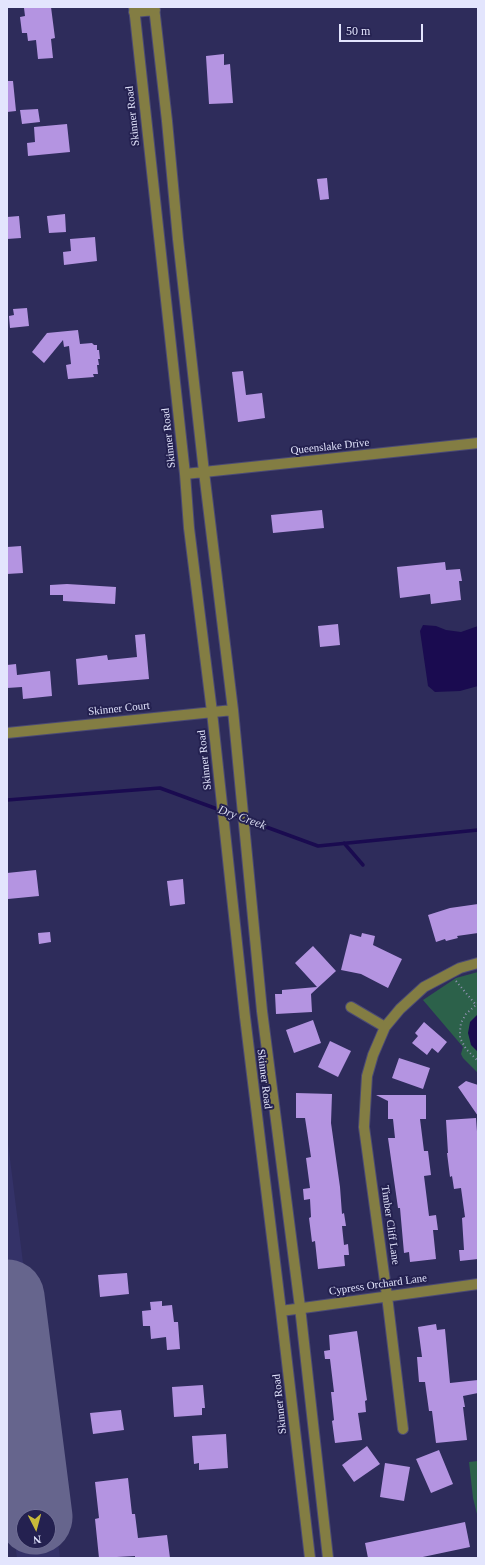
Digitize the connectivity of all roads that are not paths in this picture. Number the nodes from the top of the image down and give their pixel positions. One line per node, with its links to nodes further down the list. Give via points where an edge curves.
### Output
1 (155, 9): 2 (street); 4 (street, Skinner Road)
2 (134, 10): 5 (street, Skinner Road)
3 (478, 443): 4 (street, Queenslake Drive)
4 (204, 472): 5 (street, Queenslake Drive); 6 (street, Skinner Road)
5 (185, 474): 7 (street, Skinner Road, via 189,528)
6 (233, 710): 7 (street, Skinner Court); 14 (street, Skinner Road, via 262,1011)
7 (212, 712): 8 (street, Skinner Court); 15 (street, Skinner Road, via 245,1017)
8 (7, 733)
9 (478, 963): 11 (street, Timber Cliff Lane, via 460,968 424,987)
10 (351, 1007): 11 (street)
11 (385, 1027): 13 (street, Timber Cliff Lane, via 367,1076 364,1126)
12 (478, 1284): 13 (street, Cypress Orchard Lane)
13 (387, 1296): 14 (street, Cypress Orchard Lane); 16 (street, Timber Cliff Lane)
14 (300, 1308): 15 (street, Cypress Orchard Lane); 18 (street, Skinner Road)
15 (281, 1311): 17 (street, Skinner Road)
16 (403, 1430)
17 (310, 1558)
18 (328, 1558)

